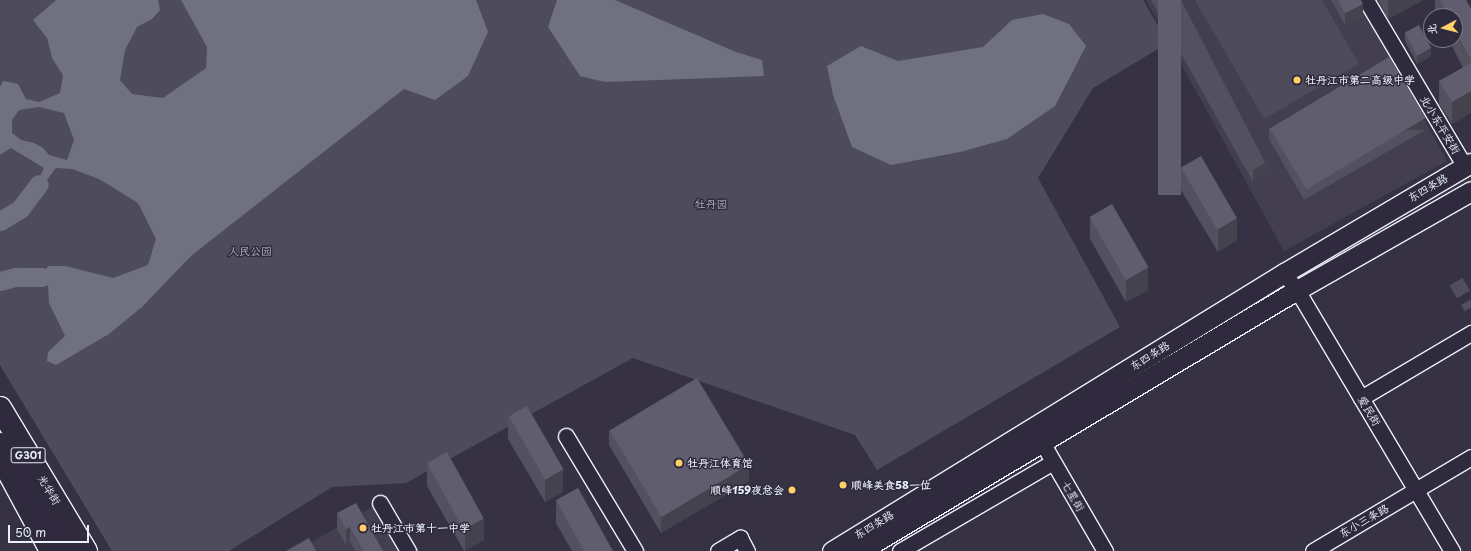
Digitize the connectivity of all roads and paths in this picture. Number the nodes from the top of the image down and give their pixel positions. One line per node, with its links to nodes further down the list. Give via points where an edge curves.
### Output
1 (1366, 0): 2 (street, 北小东平安街)
2 (1468, 165): 4 (main road, 东四条路)
3 (1471, 191): 5 (main road)
4 (1284, 273): 5 (street, 爱民街); 10 (main road, 东四条路)
5 (1297, 290): 7 (street, 爱民街); 10 (main road)
6 (1471, 333): 7 (street)
7 (1362, 398): 16 (street, 爱民街)
8 (0, 404): 22 (street, via 48,469)
9 (0, 408): 18 (highway, 光华街 / G301)
10 (1037, 434): 14 (street, 七星街); 27 (main road, 东四条路); 28 (main road)
11 (566, 436): 24 (street)
12 (0, 444): 18 (highway, 光华街 / G301)
13 (1471, 457): 16 (street, 东小三条路)
14 (1053, 462): 29 (street); 30 (street, 七星街)
15 (0, 464): 19 (street)
16 (1416, 490): 31 (street, 东小三条路); 32 (street, 爱民街)
17 (380, 502): 23 (street)
18 (48, 506): 20 (highway, 光华街 / G301); 21 (highway, 光华街 / G301)
19 (47, 551)
20 (66, 551)
21 (86, 551)
22 (98, 551)
23 (408, 551)
24 (635, 551)
25 (718, 551): 26 (street, via 740,538)
26 (747, 551)
27 (832, 551)
28 (860, 551)
29 (900, 551)
30 (1105, 551)
31 (1313, 551)
32 (1452, 551)

